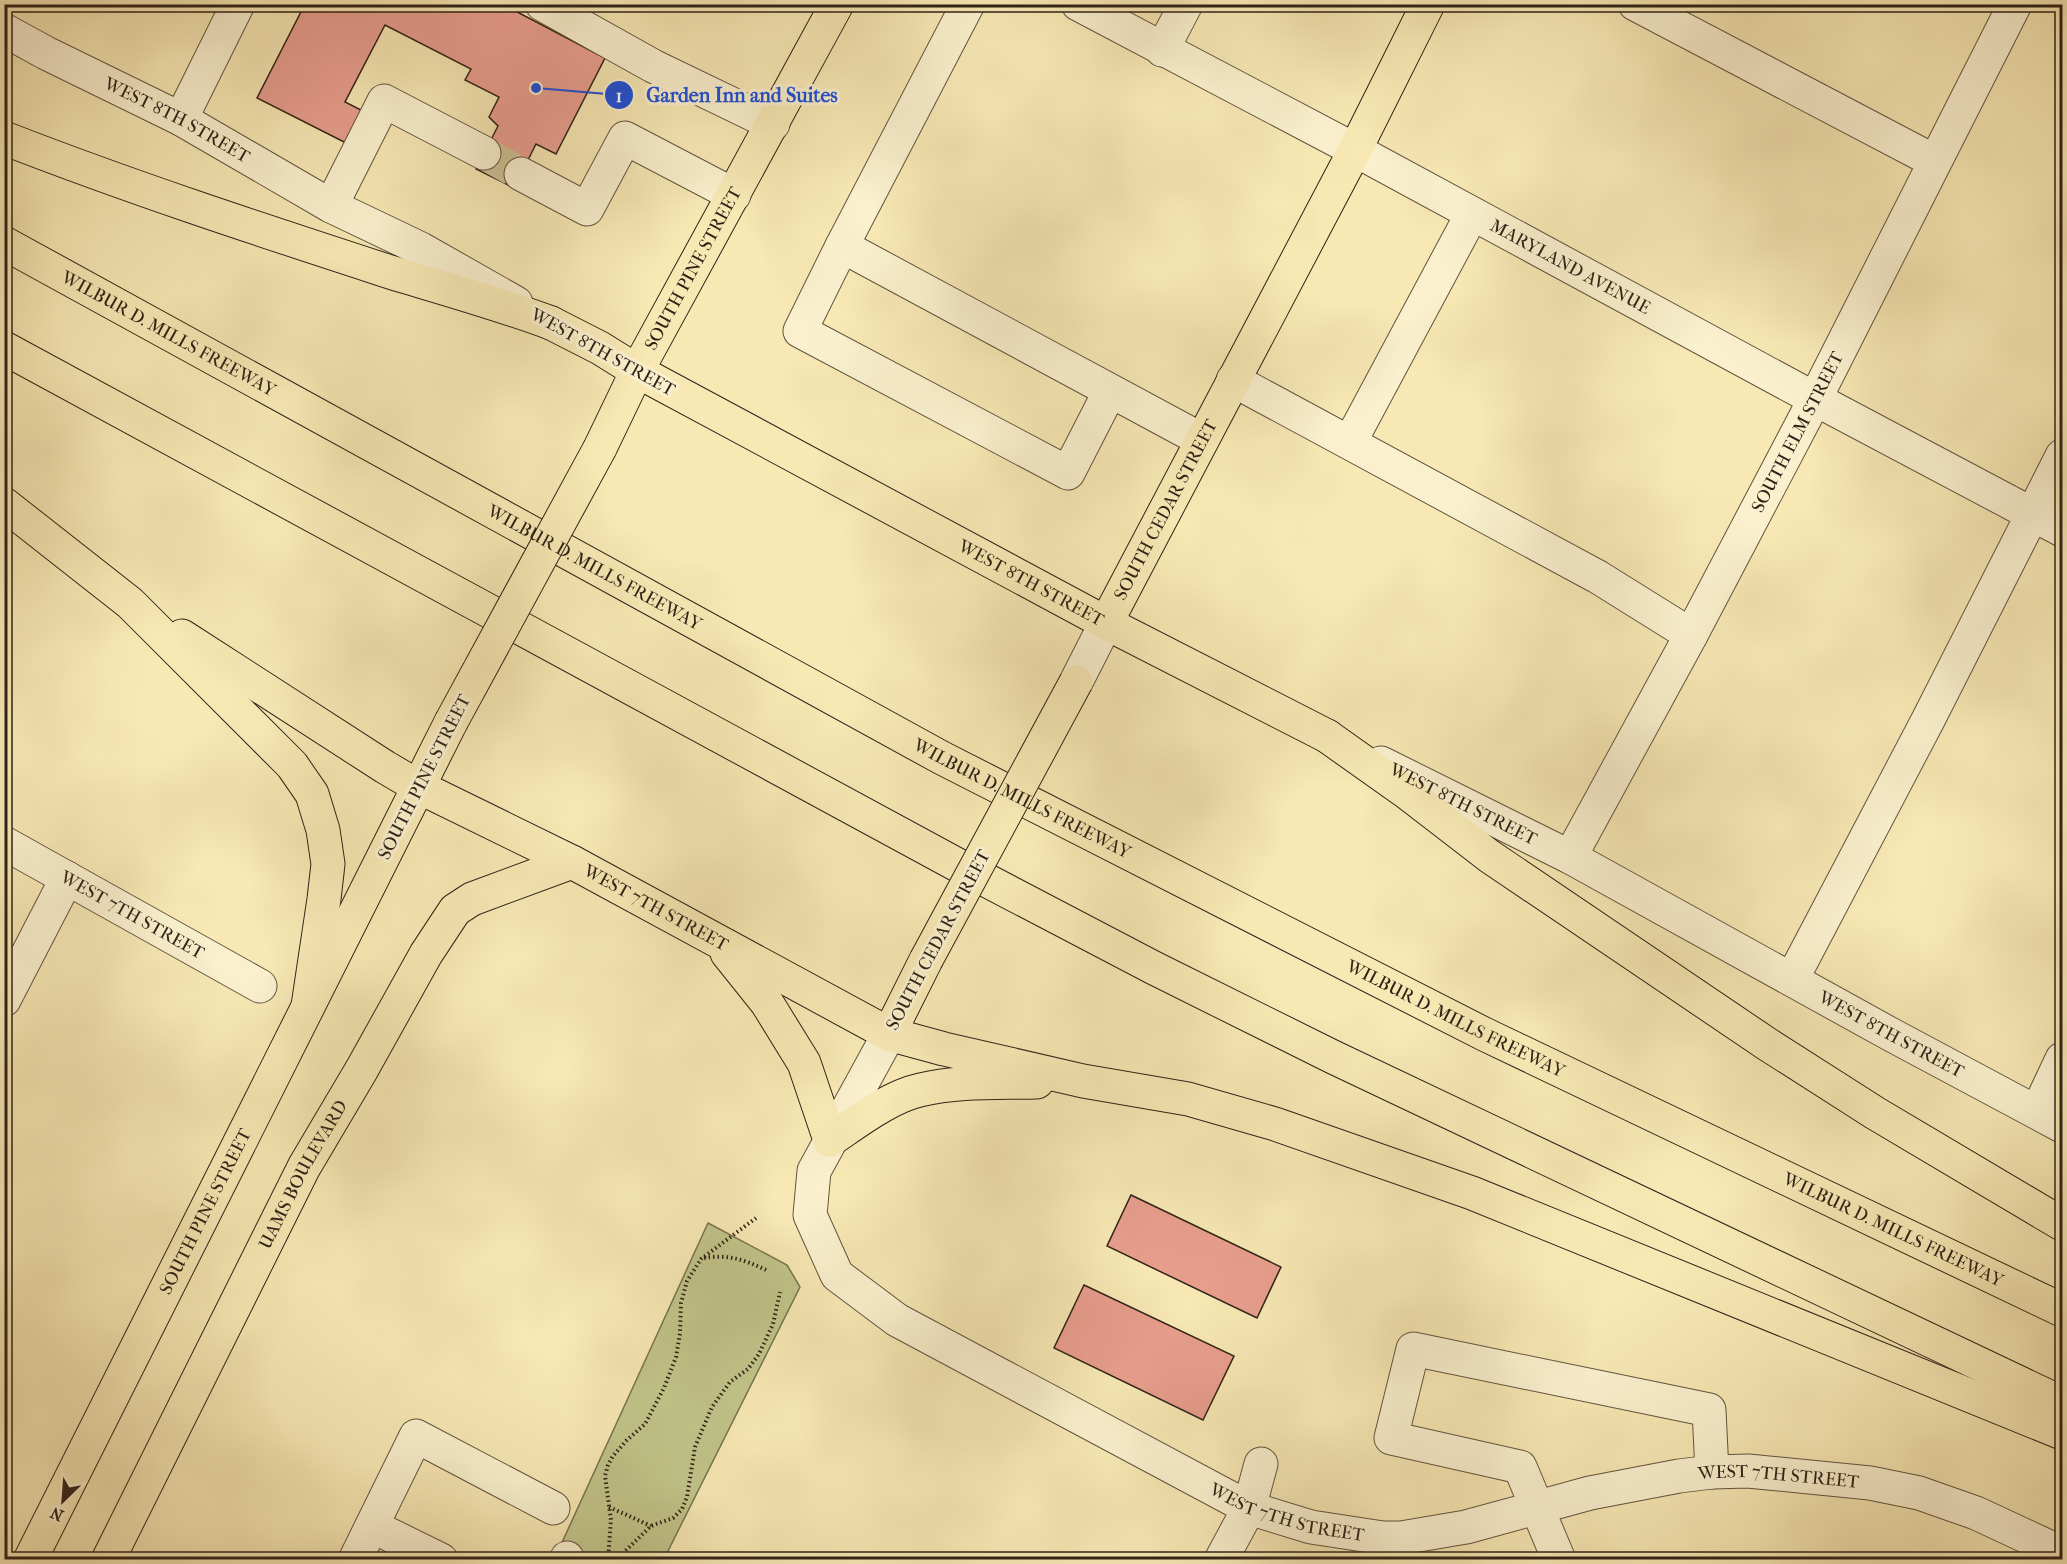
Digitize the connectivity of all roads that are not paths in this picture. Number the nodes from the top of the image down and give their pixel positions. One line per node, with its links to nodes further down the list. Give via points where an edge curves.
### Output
1 (238, 4): 12 (street)
2 (542, 4): 13 (street, via 653,66)
3 (837, 4): 13 (main road, SOUTH PINE STREET)
4 (968, 4): 23 (street)
5 (1078, 4): 11 (street, MARYLAND AVENUE)
6 (1186, 4): 11 (street)
7 (1428, 4): 15 (main road, SOUTH CEDAR STREET)
8 (1635, 4): 17 (street)
9 (2015, 4): 17 (street, SOUTH ELM STREET)
10 (4, 30): 12 (street, WEST 8TH STREET)
11 (1162, 50): 15 (street, MARYLAND AVENUE)
12 (181, 119): 20 (street, WEST 8TH STREET)
13 (773, 124): 19 (main road, SOUTH PINE STREET)
14 (4, 138): 24 (main road, via 183,204)
15 (1356, 150): 21 (street, MARYLAND AVENUE); 27 (main road, SOUTH CEDAR STREET)
16 (484, 153): 20 (street, via 384,101)
17 (1934, 161): 29 (street, SOUTH ELM STREET)
18 (521, 174): 19 (street, via 587,208 625,138)
19 (734, 195): 26 (main road, SOUTH PINE STREET)
20 (331, 206): 24 (street, WEST 8TH STREET, via 421,249)
21 (1472, 214): 29 (street, MARYLAND AVENUE); 31 (street)
22 (4, 243): 57 (main road, WILBUR D. MILLS FREEWAY, via 942,758 1484,1034)
23 (842, 246): 28 (street); 28 (street, via 800,331 1068,473)
24 (551, 323): 26 (main road, WEST 8TH STREET)
25 (4, 348): 58 (main road, via 1154,968)
26 (637, 371): 37 (main road, WEST 8TH STREET); 41 (main road, SOUTH PINE STREET, bridge)
27 (1233, 380): 30 (main road, SOUTH CEDAR STREET); 31 (street)
28 (1110, 391): 30 (street)
29 (1815, 399): 34 (street, MARYLAND AVENUE); 38 (street, SOUTH ELM STREET)
30 (1202, 440): 37 (main road, SOUTH CEDAR STREET)
31 (1350, 442): 38 (street, via 1598,577)
32 (2062, 456): 34 (street)
33 (4, 504): 36 (main road)
34 (2033, 514): 35 (street, MARYLAND AVENUE); 47 (street)
35 (2062, 530)
36 (130, 603): 41 (main road, WEST 7TH STREET); 50 (main road, via 292,765 312,794 328,864)
37 (1106, 623): 39 (street, SOUTH CEDAR STREET); 40 (main road, WEST 8TH STREET)
38 (1691, 635): 43 (street, SOUTH ELM STREET)
39 (1076, 682): 51 (main road, SOUTH CEDAR STREET, bridge)
40 (1327, 736): 43 (street, WEST 8TH STREET); 56 (main road, via 1489,856 1767,1044)
41 (419, 787): 44 (main road, WEST 7TH STREET); 50 (main road, SOUTH PINE STREET)
42 (4, 843): 45 (street, WEST 7TH STREET)
43 (1570, 857): 47 (street, WEST 8TH STREET)
44 (572, 862): 46 (main road, WEST 7TH STREET); 68 (main road, UAMS BOULEVARD, via 472,899 455,910 304,1167)
45 (68, 878): 48 (street, WEST 7TH STREET); 49 (street)
46 (719, 942): 51 (main road, WEST 7TH STREET); 55 (main road, via 767,1004 804,1063)
47 (1792, 979): 54 (street, WEST 8TH STREET)
48 (260, 986)
49 (4, 1000)
50 (308, 1006): 67 (main road, SOUTH PINE STREET)
51 (889, 1034): 53 (main road, WEST 7TH STREET); 55 (street, SOUTH CEDAR STREET)
52 (2062, 1059): 54 (street)
53 (1083, 1080): 55 (main road, via 918,1090 882,1106); 59 (main road, via 1188,1099 1275,1124 1472,1193)
54 (2050, 1119)
55 (830, 1140): 63 (street, WEST 7TH STREET, via 814,1171 810,1215 837,1275 897,1320)
56 (2062, 1224)
57 (2062, 1310)
58 (2062, 1403)
59 (2062, 1433)
60 (1261, 1464): 63 (street)
61 (1712, 1472): 64 (street, WEST 7TH STREET, via 1590,1493); 64 (street, via 1709,1410 1413,1349 1391,1438 1520,1467); 66 (street, WEST 7TH STREET, via 1818,1477 1919,1493 1976,1513)
62 (553, 1508): 65 (street, via 416,1436)
63 (1249, 1508): 64 (street, WEST 7TH STREET, via 1311,1527 1383,1538 1466,1527); 71 (street)
64 (1539, 1508): 72 (street)
65 (372, 1526): 69 (street); 70 (street)
66 (2062, 1553)
67 (30, 1560)
68 (108, 1560)
69 (356, 1560)
70 (441, 1560)
71 (1221, 1560)
72 (1559, 1560)

